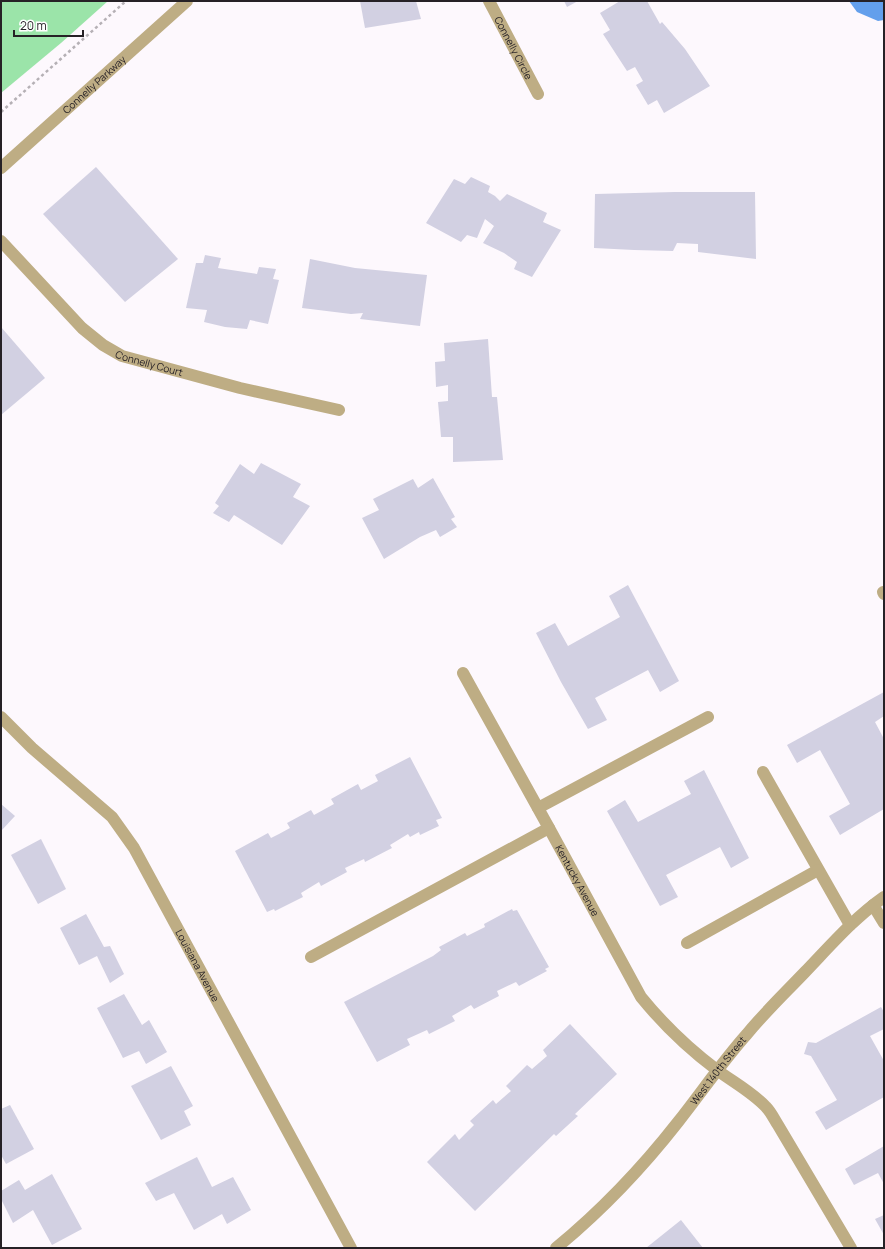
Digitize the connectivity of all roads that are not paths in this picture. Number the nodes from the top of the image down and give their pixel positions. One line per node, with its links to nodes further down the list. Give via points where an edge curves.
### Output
1 (187, 1): 4 (street, Connelly Parkway)
2 (489, 1): 3 (street, Connelly Circle)
3 (538, 94)
4 (1, 168)
5 (1, 241): 6 (street, Connelly Court, via 82,328 122,356 240,388)
6 (339, 410)
7 (463, 673): 11 (street, Kentucky Avenue)
8 (1, 717): 21 (street, Louisiana Avenue, via 32,748 112,817 134,848)
9 (708, 717): 11 (street)
10 (763, 772): 13 (street)
11 (538, 808): 12 (street, Kentucky Avenue)
12 (549, 828): 19 (street); 20 (street, Kentucky Avenue, via 640,997 657,1017)
13 (818, 870): 17 (street); 18 (street)
14 (884, 897): 15 (street, West 140th Street)
15 (873, 904): 16 (street); 17 (street, West 140th Street)
16 (884, 923)
17 (850, 925): 20 (street, West 140th Street, via 748,1032)
18 (687, 943)
19 (311, 957)
20 (717, 1070): 22 (street, West 140th Street, via 634,1175); 23 (street, Kentucky Avenue, via 766,1107)
21 (351, 1248)
22 (556, 1248)
23 (851, 1248)

